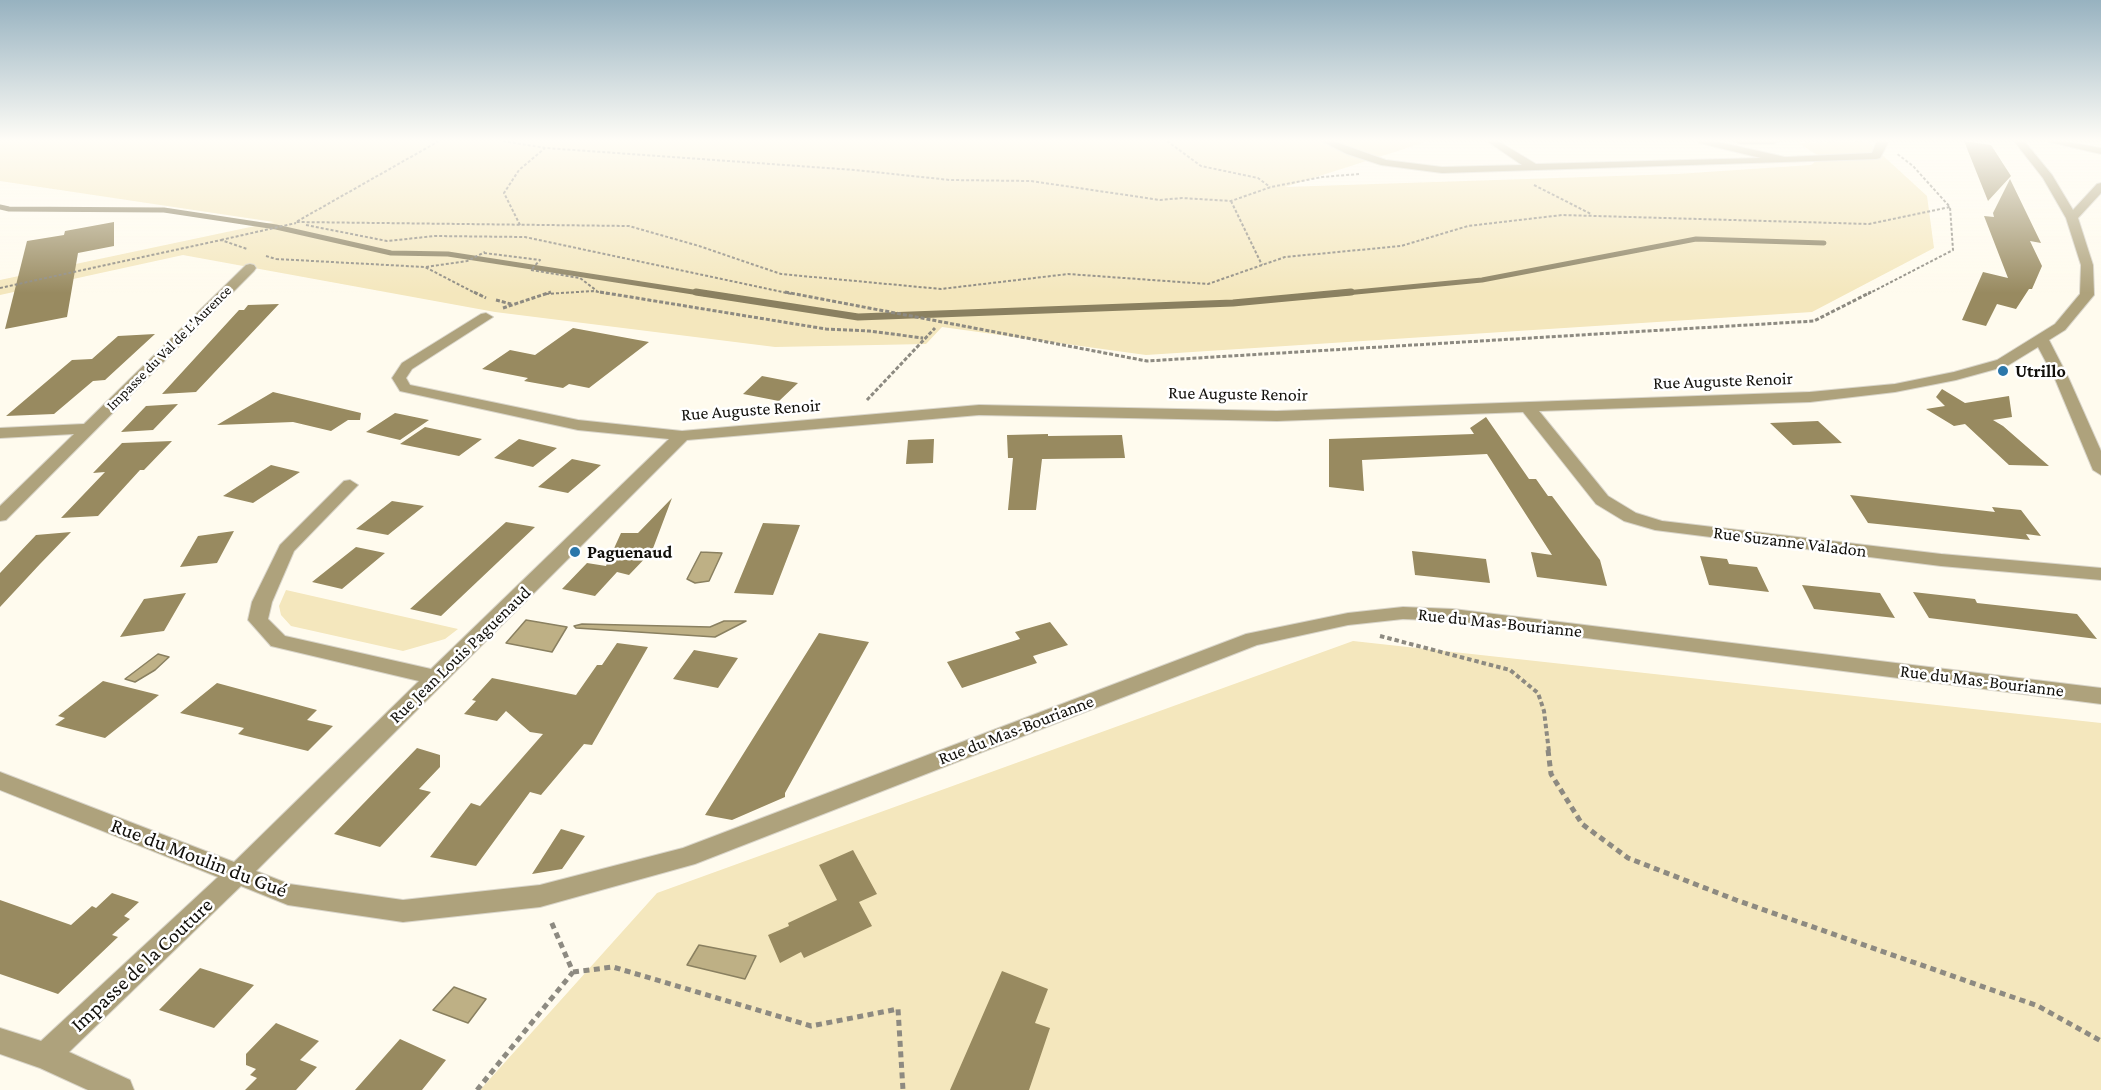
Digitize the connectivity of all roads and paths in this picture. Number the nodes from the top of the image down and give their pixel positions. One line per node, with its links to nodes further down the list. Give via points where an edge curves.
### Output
1 (349, 192): 13 (path)
2 (505, 192): 14 (path)
3 (1104, 192): 9 (path, via 1160,200)
4 (1257, 192): 9 (path)
5 (1548, 192): 11 (path)
6 (1936, 192): 10 (path)
7 (2057, 192): 12 (street, Rue Auguste Renoir)
8 (2096, 192): 12 (street)
9 (1231, 201): 19 (path)
10 (1950, 207): 11 (path, via 1869,224); 13 (path, via 1953,250 1814,321 1147,362 813,298 525,237 435,236 387,241)
11 (1595, 216): 19 (path, via 1562,215 1468,226 1401,246 1286,257)
12 (2072, 218): 28 (street, Rue Auguste Renoir, via 2087,265 2087,295 2060,327)
13 (296, 222): 14 (path); 15 (path)
14 (520, 225): 19 (path, via 629,226 781,274 941,289 1068,274 1208,284)
15 (221, 240): 16 (path); 22 (path)
16 (254, 252)
17 (265, 256): 18 (path)
18 (276, 260): 20 (path); 21 (path)
19 (1262, 265)
20 (425, 267): 23 (path, via 467,261 485,252 539,261 531,270 580,278); 24 (path, via 481,297)
21 (250, 268): 31 (street, Impasse du Val de L'Aurence)
22 (0, 288)
23 (598, 292): 24 (path, via 551,292); 27 (path, via 826,328)
24 (511, 304): 25 (path)
25 (486, 317): 33 (street, Rue Auguste Renoir, via 407,366 399,378 405,388 578,425)
26 (935, 328): 27 (path)
27 (923, 338): 30 (path)
28 (2041, 339): 29 (street, Rue Auguste Renoir, via 2002,363 1895,388 1810,397); 34 (street)
29 (1528, 408): 30 (street, Rue Auguste Renoir, via 1277,416 978,410); 37 (street, Rue Suzanne Valadon, via 1602,500 1630,517 1661,526 1929,559)
30 (847, 422): 33 (street, Rue Auguste Renoir)
31 (88, 429): 32 (street); 36 (street, Impasse du Val de L'Aurence)
32 (0, 433)
33 (682, 436): 39 (street, Rue Jean Louis Paguenaud)
34 (2101, 470)
35 (350, 485): 39 (street, via 286,549 258,620 278,641)
36 (0, 516)
37 (2101, 574)
38 (1348, 619): 40 (street, Rue du Mas-Bourianne, via 1403,613 1453,615); 42 (street, Rue du Mas-Bourianne, via 1252,639); 47 (path, via 1382,638 1510,670 1538,693 1544,711 1551,774 1582,824 1628,858 2038,1006)
39 (437, 678): 43 (street, Rue Jean Louis Paguenaud)
40 (2101, 696)
41 (0, 781): 43 (street, Rue du Moulin du Gué)
42 (686, 857): 44 (street, Rue du Moulin du Gué)
43 (239, 873): 44 (street, Rue du Moulin du Gué, via 288,894 403,911); 48 (street, Impasse de la Couture)
44 (540, 896): 45 (path)
45 (573, 972): 50 (path); 51 (path, via 613,968 811,1026 898,1009)
46 (0, 1041): 48 (street)
47 (2101, 1041)
48 (45, 1056): 49 (street)
49 (120, 1090)
50 (477, 1090)
51 (903, 1090)

